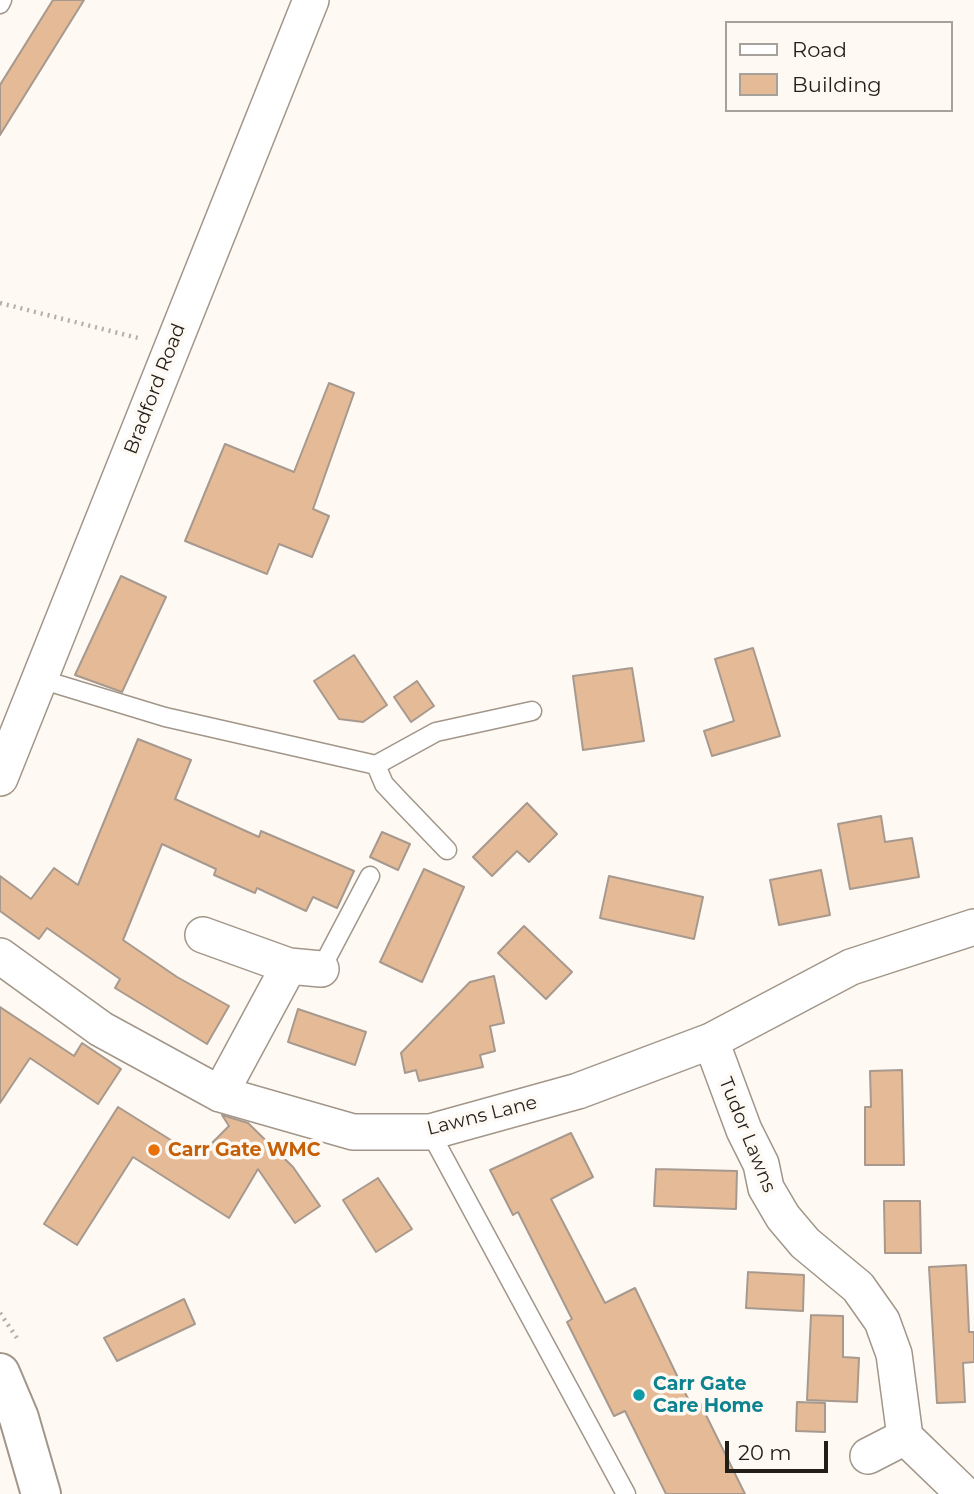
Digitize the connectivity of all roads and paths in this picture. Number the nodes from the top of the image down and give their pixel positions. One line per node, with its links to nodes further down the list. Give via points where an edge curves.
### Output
1 (305, 1): 3 (street, Bradford Road)
2 (0, 303): 3 (path)
3 (171, 347): 4 (street, Bradford Road)
4 (40, 680): 6 (lane, via 165,717); 7 (street, Bradford Road)
5 (533, 710): 6 (lane, via 436,732)
6 (376, 765): 8 (lane, via 384,783)
7 (0, 778)
8 (447, 850)
9 (370, 876): 13 (lane)
10 (974, 927): 14 (street, Lawns Lane, via 851,967)
11 (203, 935): 13 (street)
12 (0, 956): 15 (street, Lawns Lane, via 101,1029)
13 (305, 968): 15 (street)
14 (711, 1041): 16 (street, Lawns Lane, via 578,1091); 18 (street, Tudor Lawns, via 761,1164 766,1188 778,1208 805,1243 858,1287 882,1321 894,1354)
15 (220, 1094): 16 (street, Lawns Lane, via 353,1132)
16 (430, 1132): 22 (lane)
17 (0, 1373): 21 (street, via 19,1418)
18 (905, 1437): 19 (street); 20 (street)
19 (868, 1456)
20 (962, 1492)
21 (41, 1494)
22 (626, 1494)

